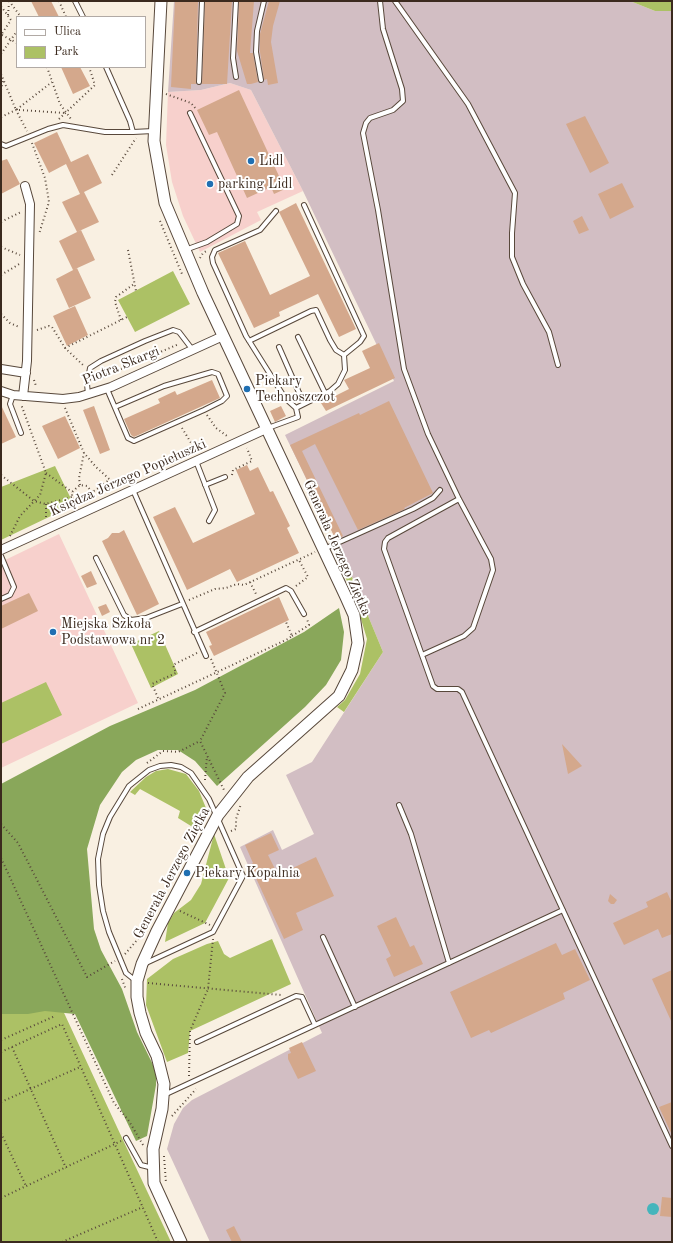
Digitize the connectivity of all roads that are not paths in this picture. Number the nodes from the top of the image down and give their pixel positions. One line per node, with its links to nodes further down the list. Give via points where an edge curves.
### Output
1 (75, 1): 8 (lane)
2 (161, 1): 14 (street, Generała Jerzego Ziętka)
3 (202, 1): 12 (lane)
4 (236, 1): 10 (lane, via 233,58)
5 (264, 1): 11 (lane, via 257,31 256,52)
6 (380, 1): 46 (lane, via 383,29 402,89 403,101 393,110 370,118 363,133 404,369 428,434)
7 (394, 1): 27 (lane, via 468,104 515,193 512,257 522,284 549,332)
8 (82, 16)
9 (106, 68): 15 (lane)
10 (236, 77)
11 (261, 80)
12 (199, 82)
13 (190, 113): 20 (lane, via 239,216 237,224 207,242)
14 (154, 131): 15 (lane); 20 (street, Generała Jerzego Ziętka, via 165,204)
15 (133, 132): 16 (lane, via 105,132 63,125 6,146)
16 (1, 144)
17 (25, 186): 29 (street, via 30,204)
18 (304, 205): 26 (lane, via 363,330 364,336 360,342)
19 (276, 211): 23 (lane, via 260,230 222,246 213,253 213,263)
20 (184, 250): 21 (street, Generała Jerzego Ziętka)
21 (223, 336): 25 (street, Piotra Skargi); 39 (street, Generała Jerzego Ziętka)
22 (298, 337): 32 (lane)
23 (249, 341): 26 (lane, via 316,310 336,350); 38 (lane, via 285,398)
24 (279, 347): 36 (lane)
25 (192, 349): 30 (street, Piotra Skargi); 33 (lane, via 179,332 173,330 101,361 90,368)
26 (344, 355): 32 (lane, via 345,370 338,384)
27 (558, 365)
28 (1, 368): 29 (street)
29 (26, 373): 35 (street)
30 (107, 388): 33 (street, Piotra Skargi); 37 (lane)
31 (1, 391): 34 (street, Piotra Skargi)
32 (326, 393): 36 (lane)
33 (88, 394): 35 (street, Piotra Skargi, via 63,399)
34 (13, 395): 35 (street, Piotra Skargi); 40 (lane, via 10,404)
35 (21, 398)
36 (304, 404): 38 (lane)
37 (115, 407): 37 (lane, via 128,438 138,440 204,410 227,396 218,374 212,372 164,386)
38 (296, 408): 39 (lane, via 298,417)
39 (266, 429): 41 (street, Księdza Jerzego Popiełuszki); 49 (street, Generała Jerzego Ziętka)
40 (21, 433)
41 (196, 461): 43 (lane); 44 (street, Księdza Jerzego Popiełuszki)
42 (225, 477): 43 (lane)
43 (205, 485): 47 (lane, via 215,510)
44 (133, 489): 48 (street, Księdza Jerzego Popiełuszki, via 123,489); 53 (lane)
45 (440, 490): 49 (lane, via 433,498 413,509)
46 (458, 499): 56 (lane, via 491,559 493,570 473,628 464,636); 56 (lane, via 385,542 384,549)
47 (210, 521)
48 (1, 550)
49 (320, 550): 59 (street, Generała Jerzego Ziętka, via 354,615 358,643 352,670 339,696 248,778)
50 (1, 556): 52 (lane, via 14,588 10,595)
51 (96, 558): 53 (lane, via 124,615 131,620 146,618)
52 (1, 599)
53 (182, 604): 55 (lane)
54 (304, 614): 55 (lane, via 291,590 286,588)
55 (194, 632): 57 (lane)
56 (422, 655): 60 (lane, via 433,686 444,691 458,689 462,692)
57 (206, 656)
58 (399, 805): 62 (lane, via 411,834)
59 (218, 815): 63 (street, Generała Jerzego Ziętka); 63 (lane, via 243,876 213,932); 64 (lane, via 190,773 181,767 171,765 149,770 129,786 110,817 98,859 102,902 109,932 119,958 126,973)
60 (562, 910): 62 (lane); 70 (lane)
61 (323, 937): 65 (lane)
62 (449, 962): 65 (lane)
63 (142, 964): 64 (street, Generała Jerzego Ziętka)
64 (137, 981): 68 (street, Generała Jerzego Ziętka, via 140,1013 162,1073)
65 (354, 1007): 66 (lane)
66 (314, 1025): 67 (lane, via 302,997 296,996); 68 (lane)
67 (197, 1042)
68 (164, 1095): 71 (street, Generała Jerzego Ziętka)
69 (126, 1138): 71 (lane, via 140,1165)
70 (672, 1146)
71 (153, 1168): 72 (street, Generała Jerzego Ziętka, via 158,1192)
72 (181, 1242)

